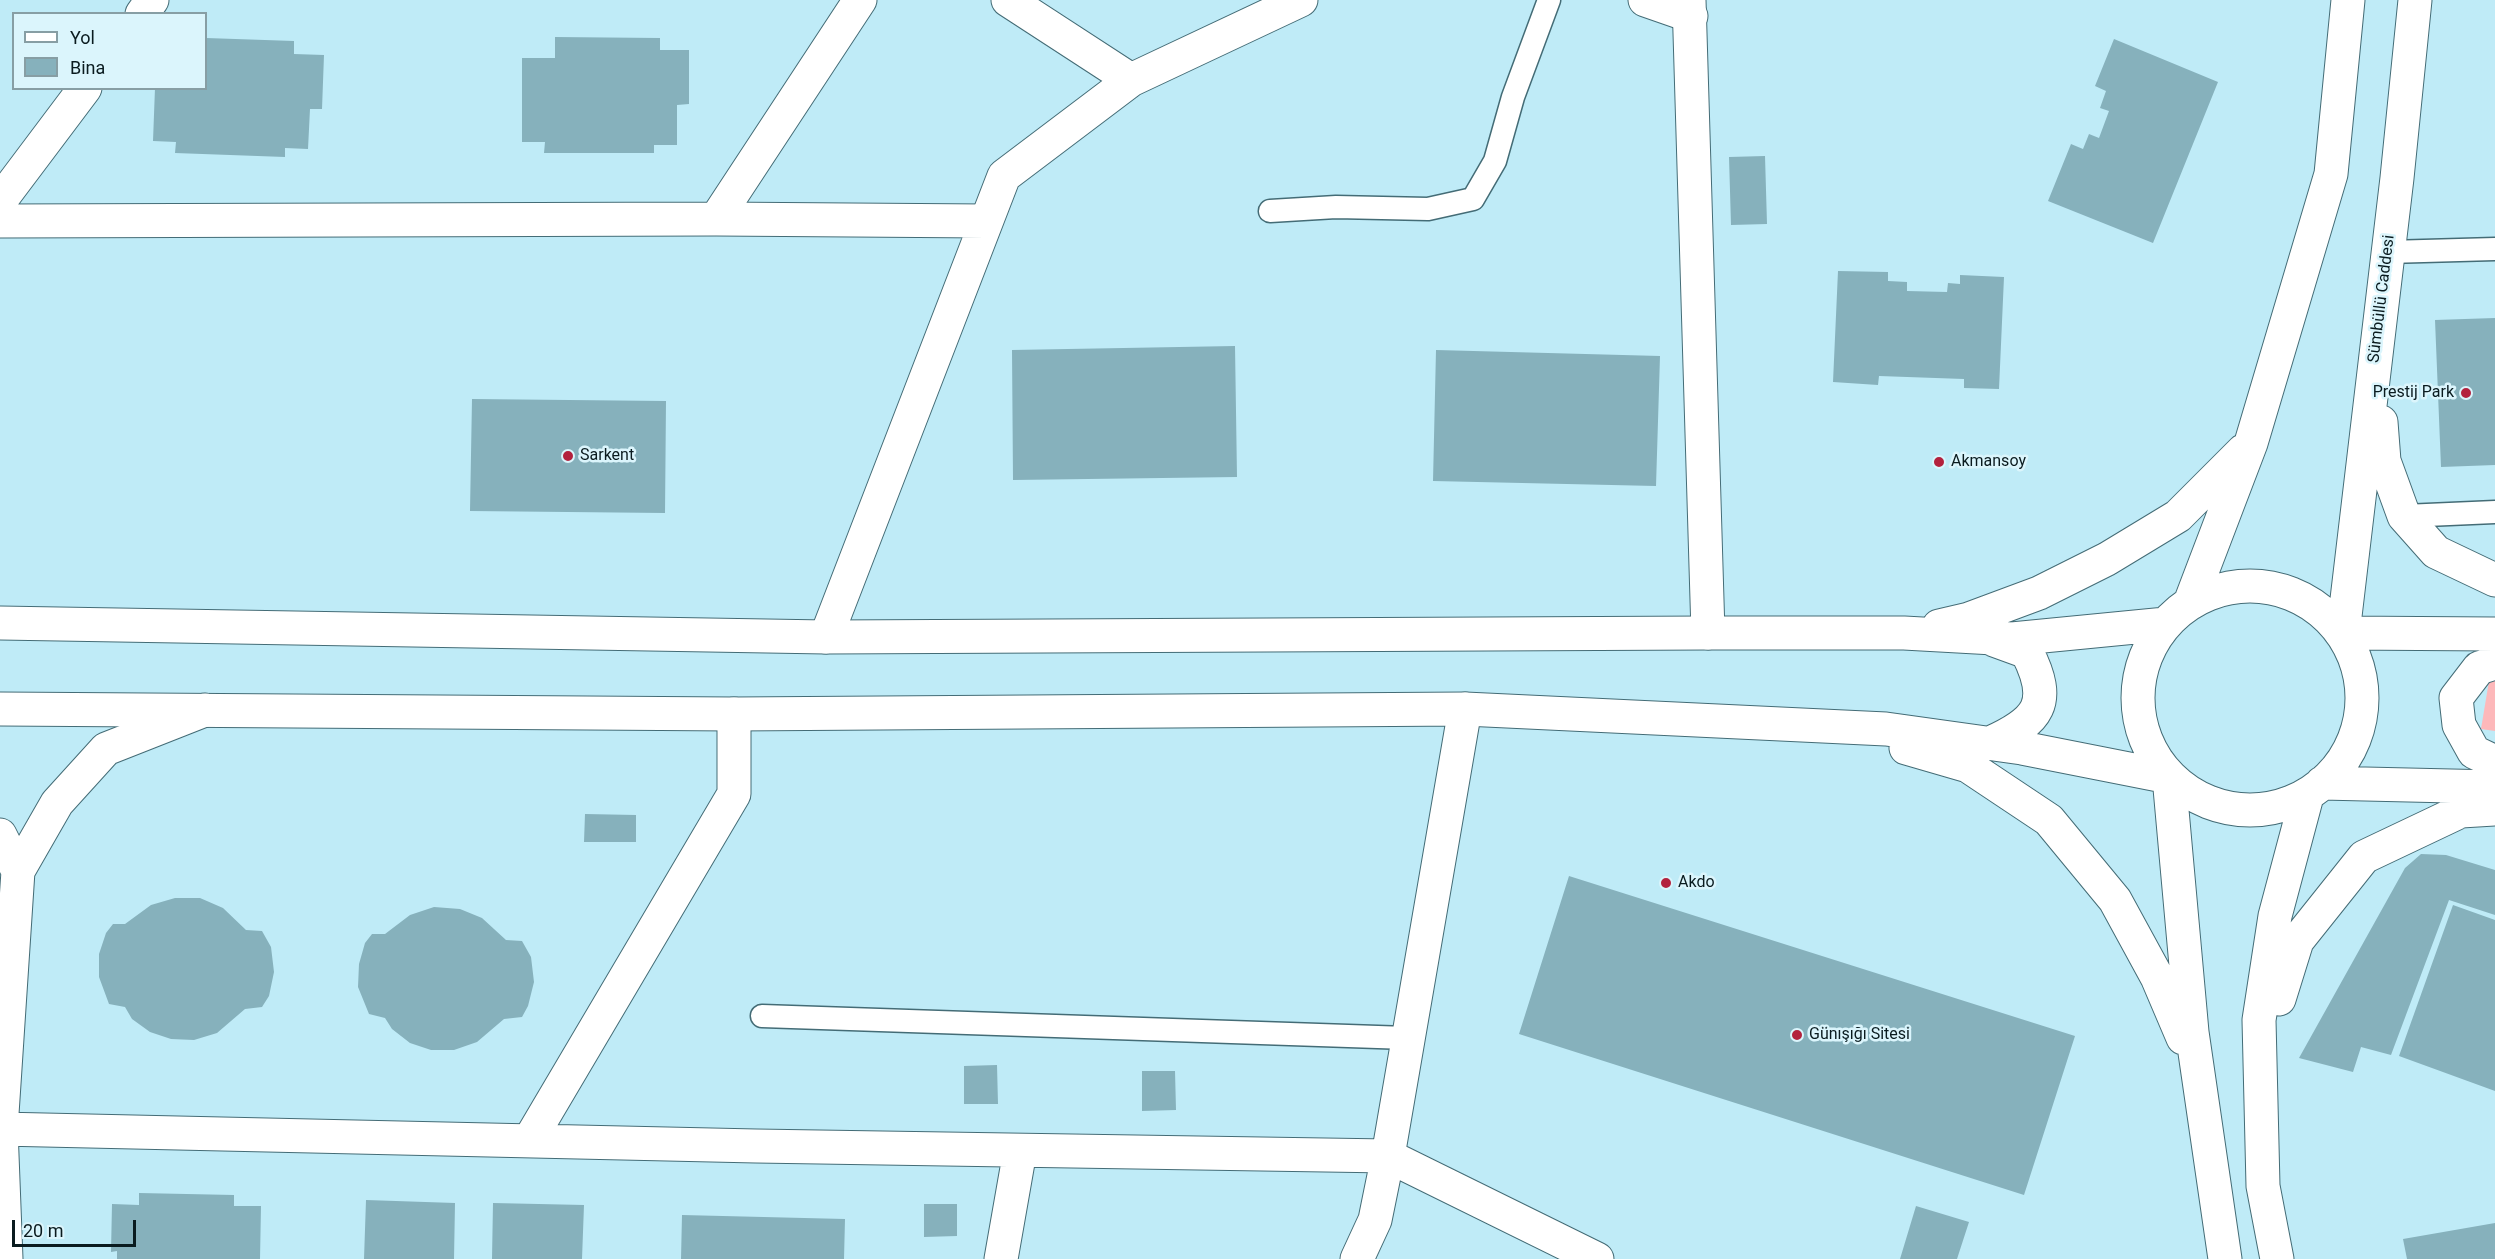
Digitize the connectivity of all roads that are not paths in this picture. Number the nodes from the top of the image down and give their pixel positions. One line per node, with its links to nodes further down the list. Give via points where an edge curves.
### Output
1 (1008, 0): 9 (main road)
2 (1301, 0): 9 (main road)
3 (1549, 0): 12 (lane, via 1495,161 1473,199 1428,209 1336,207)
4 (1645, 0): 8 (main road)
5 (2348, 0): 19 (main road, via 2331,174)
6 (2415, 0): 17 (main road, Sümbüllü Caddesi)
7 (851, 3): 13 (main road)
8 (1690, 8): 25 (main road)
9 (1131, 80): 15 (main road, via 1004,176)
10 (83, 90): 11 (main road)
11 (0, 201)
12 (1270, 211)
13 (716, 219): 14 (main road); 15 (main road)
14 (0, 221)
15 (986, 221): 29 (main road)
16 (2495, 249): 17 (lane)
17 (2388, 252): 18 (main road, Sümbüllü Caddesi)
18 (2376, 354): 21 (main road, via 2384,461); 27 (main road, Sümbüllü Caddesi)
19 (2251, 443): 23 (main road); 26 (main road, via 2178,516 2107,559 2039,593 1969,619)
20 (2495, 512): 21 (lane)
21 (2404, 516): 22 (main road, via 2436,552)
22 (2495, 580)
23 (2178, 614): 27 (main road, via 2209,592 2246,584 2283,589 2317,606); 30 (main road, via 2012,639); 39 (main road, via 2153,639 2139,674 2138,711 2148,746)
24 (0, 623): 29 (main road)
25 (1708, 633): 26 (main road); 29 (main road)
26 (1905, 633): 30 (main road)
27 (2343, 633): 28 (main road); 41 (main road, via 2359,667 2364,704 2356,740 2336,772)
28 (2495, 634)
29 (826, 637)
30 (1989, 638): 37 (main road, via 2027,652 2041,687 2039,704 2030,719 2017,731)
31 (2495, 663): 38 (main road, via 2479,668 2456,698 2459,725 2474,752)
32 (0, 709): 34 (main road)
33 (1465, 709): 35 (main road); 36 (main road); 46 (main road)
34 (205, 710): 35 (main road); 44 (main road, via 106,749 57,803)
35 (734, 714): 50 (main road, via 734,794)
36 (1836, 726): 37 (main road); 48 (main road, via 1968,766 2049,820 2115,900 2157,977)
37 (1990, 743): 39 (main road)
38 (2495, 762)
39 (2169, 777): 41 (main road, via 2199,799 2235,810 2272,809); 48 (main road)
40 (2495, 787): 41 (main road)
41 (2315, 789): 47 (main road, via 2275,916 2259,1020)
42 (2495, 809): 47 (main road, via 2461,811 2364,857 2297,941)
43 (0, 835): 44 (main road)
44 (18, 871): 49 (main road)
45 (762, 1016): 46 (lane)
46 (1407, 1038): 52 (main road)
47 (2260, 1061): 58 (main road, via 2263,1186)
48 (2198, 1072): 57 (main road)
49 (1, 1129): 50 (main road); 53 (main road)
50 (529, 1141): 51 (main road)
51 (1020, 1151): 52 (main road); 54 (main road)
52 (1388, 1156): 55 (main road, via 1375,1220); 56 (main road)
53 (6, 1259)
54 (1002, 1259)
55 (1357, 1259)
56 (1597, 1259)
57 (2225, 1259)
58 (2277, 1259)

